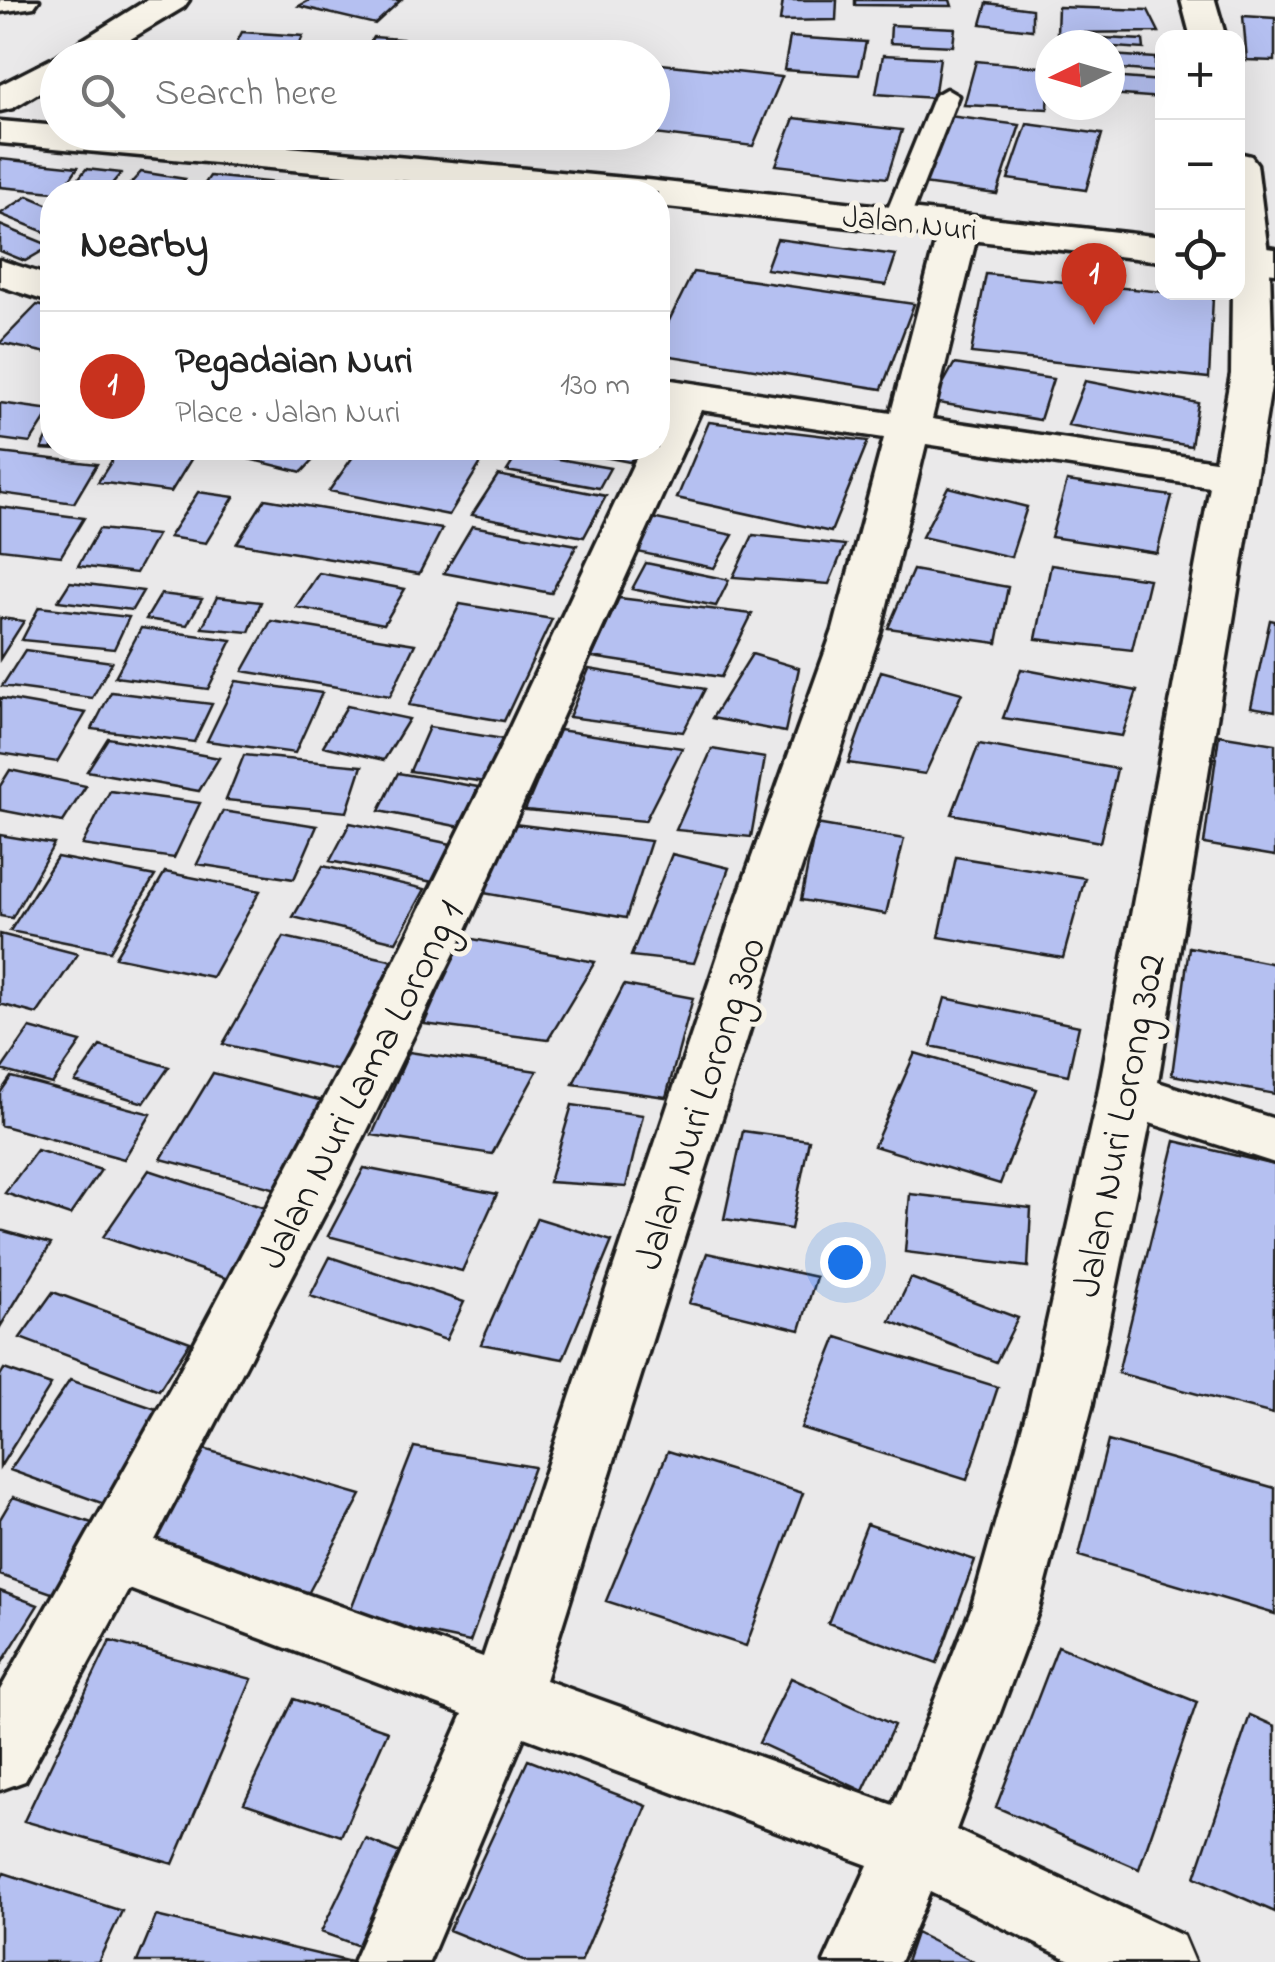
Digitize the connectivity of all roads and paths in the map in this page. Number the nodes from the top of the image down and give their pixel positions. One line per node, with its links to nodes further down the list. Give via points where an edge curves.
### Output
1 (22, 0): 4 (street)
2 (172, 0): 6 (street)
3 (1198, 0): 5 (street)
4 (0, 2)
5 (1206, 30)
6 (103, 40)
7 (40, 77): 9 (street)
8 (946, 96): 16 (lane)
9 (0, 100)
10 (0, 132): 11 (street)
11 (40, 136)
12 (194, 150): 13 (street)
13 (518, 180)
14 (670, 195): 16 (street, Jalan Nuri)
15 (1245, 203): 19 (street, Jalan Nuri Lorong 302)
16 (896, 221): 17 (street, Jalan Nuri)
17 (960, 228): 18 (street, Jalan Nuri); 23 (street, Jalan Nuri Lorong 300)
18 (1155, 248)
19 (1255, 258): 25 (street, Jalan Nuri Lorong 302, via 1252,374)
20 (0, 272): 21 (street)
21 (40, 287)
22 (672, 393): 23 (street)
23 (908, 428): 25 (street); 29 (street, Jalan Nuri Lorong 300, via 857,630)
24 (644, 460): 28 (street, Jalan Nuri Lama Lorong 1, via 499,804)
25 (1236, 478): 26 (street, Jalan Nuri Lorong 302)
26 (1127, 1094): 27 (street); 31 (street, Jalan Nuri Lorong 302, via 1060,1407 1005,1610)
27 (1275, 1141)
28 (114, 1554): 29 (street); 30 (street, Jalan Nuri Lama Lorong 1)
29 (504, 1700): 31 (street); 32 (street, Jalan Nuri Lorong 300)
30 (0, 1756)
31 (913, 1846): 33 (street, Jalan Nuri Lorong 302); 34 (street)
32 (391, 1962)
33 (862, 1962)
34 (1156, 1962)

